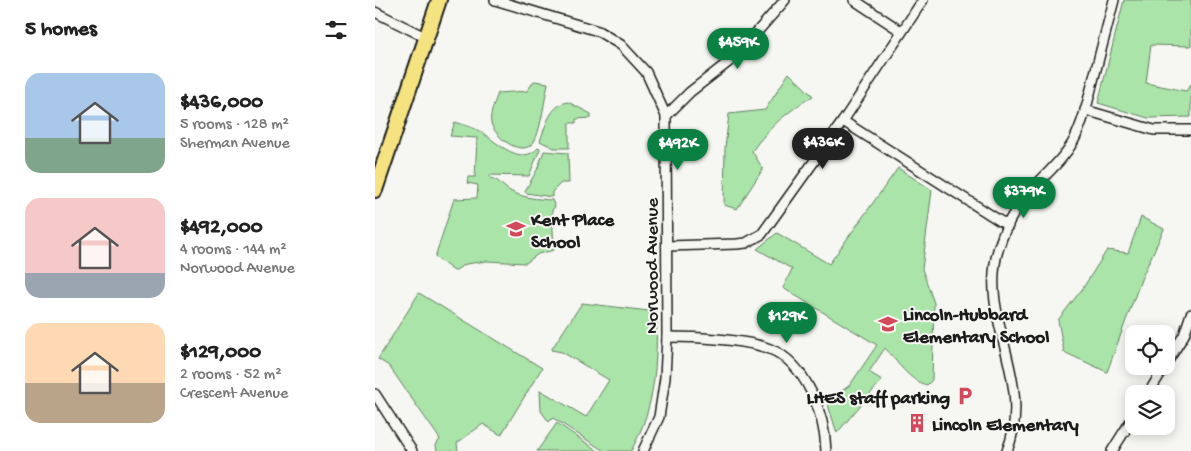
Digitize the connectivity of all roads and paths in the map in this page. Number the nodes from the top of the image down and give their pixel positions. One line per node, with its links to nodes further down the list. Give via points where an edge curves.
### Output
1 (439, 0): 9 (main road)
2 (495, 0): 11 (street, Norwood Avenue, via 598,30 621,46 646,72)
3 (785, 0): 11 (street, via 735,58)
4 (854, 0): 8 (street)
5 (923, 0): 8 (street)
6 (1114, 0): 10 (street)
7 (375, 12): 9 (street)
8 (901, 31): 12 (street)
9 (427, 38): 14 (main road)
10 (1085, 110): 13 (street, via 1154,130); 15 (street, via 1072,142 1020,203)
11 (666, 116): 16 (street, Norwood Avenue)
12 (843, 122): 15 (street); 16 (street, via 762,234 746,243)
13 (1191, 130)
14 (375, 190)
15 (1007, 226): 25 (street, via 994,272 994,300 1014,389 1014,426)
16 (667, 246): 18 (street, Norwood Avenue)
17 (1191, 314): 19 (street)
18 (667, 337): 23 (street, Norwood Avenue, via 661,409); 24 (street, via 744,343 776,351 794,368 821,411)
19 (1175, 349)
20 (375, 394): 22 (street)
21 (1125, 430): 26 (street)
22 (412, 451)
23 (643, 451)
24 (826, 451)
25 (1007, 451)
26 (1112, 451)

